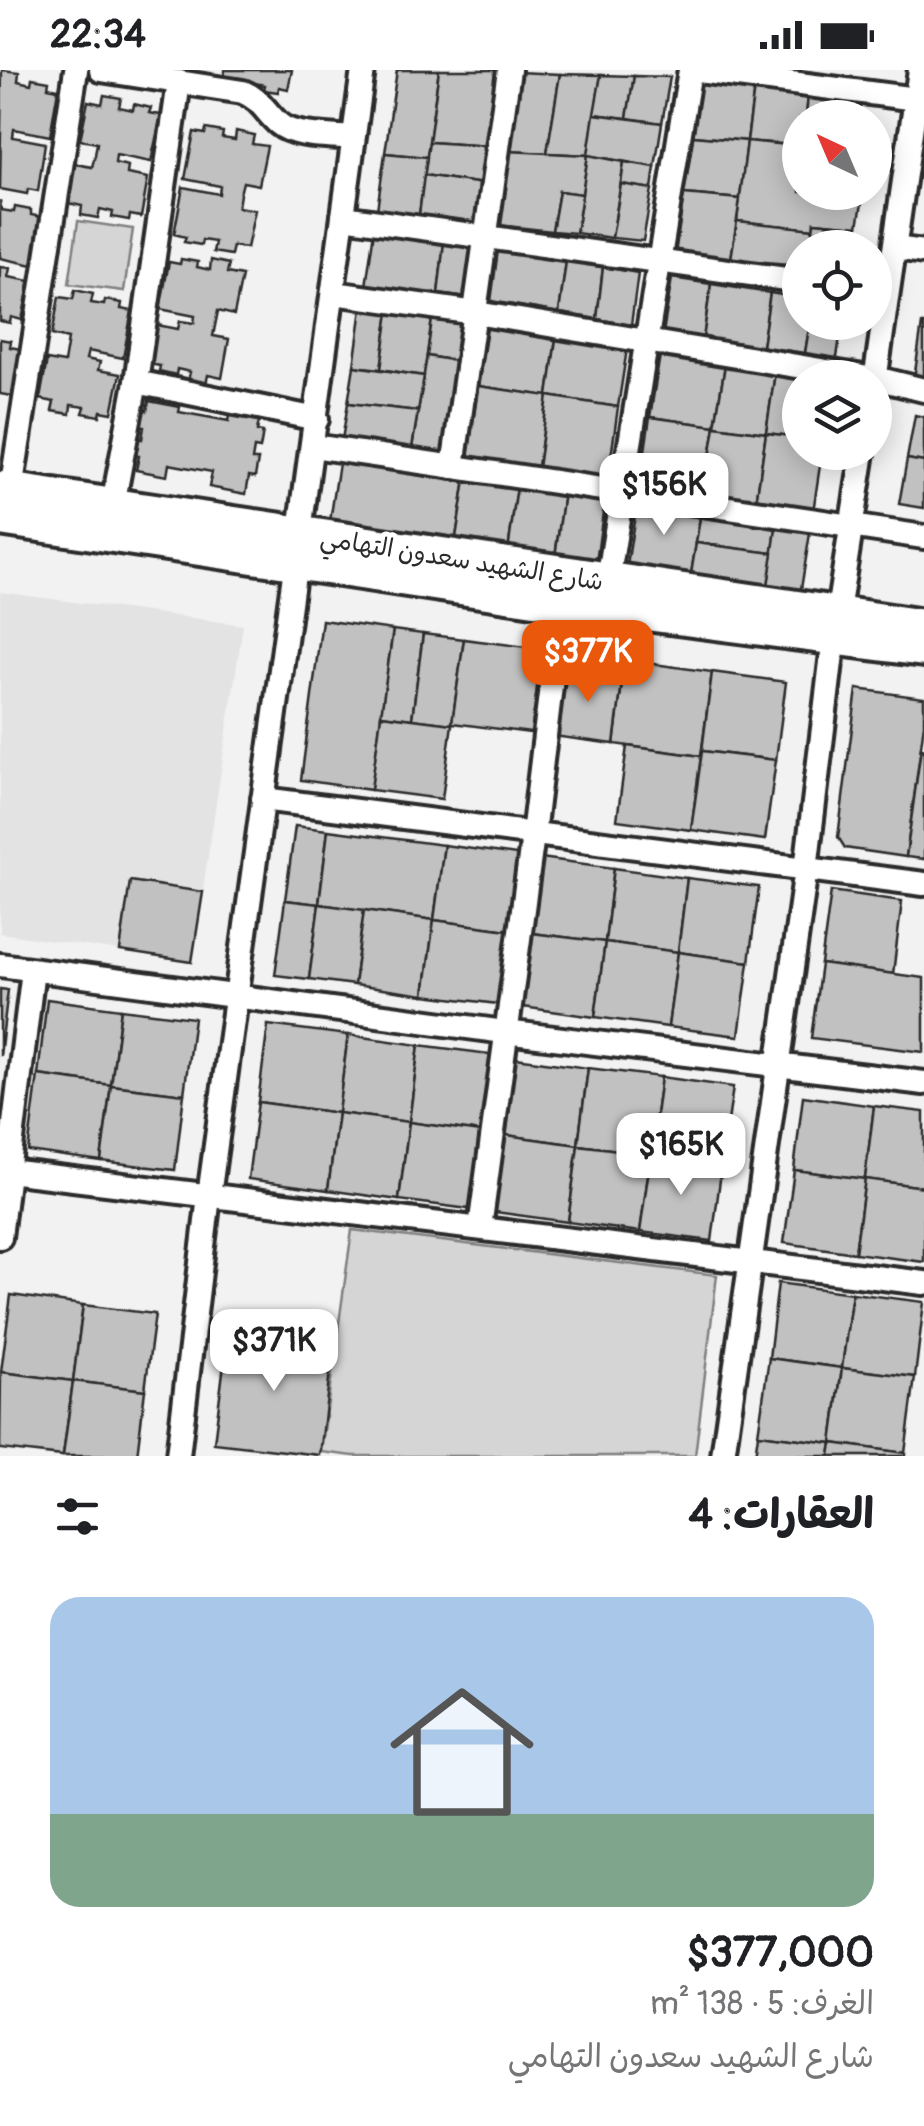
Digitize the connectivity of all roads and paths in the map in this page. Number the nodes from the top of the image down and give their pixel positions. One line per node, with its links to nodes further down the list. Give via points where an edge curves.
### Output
1 (76, 70): 29 (street)
2 (101, 70): 7 (street)
3 (363, 70): 9 (street)
4 (509, 70): 11 (street)
5 (690, 70): 8 (street); 15 (street)
6 (920, 70): 8 (street)
7 (179, 82): 9 (street, via 250,95 287,129); 21 (street)
8 (920, 99): 12 (street)
9 (352, 138): 10 (street)
10 (343, 217): 11 (street); 17 (street)
11 (486, 236): 15 (street); 18 (street)
12 (895, 248): 13 (street); 14 (street)
13 (924, 252)
14 (892, 257)
15 (658, 262): 16 (street); 19 (street)
16 (782, 279)
17 (334, 293): 18 (street); 24 (street)
18 (476, 312): 19 (street); 26 (street)
19 (645, 342): 20 (street); 28 (street)
20 (782, 364)
21 (136, 382): 24 (street); 30 (street)
22 (892, 383): 23 (street)
23 (924, 390)
24 (317, 418): 25 (street)
25 (313, 446): 26 (street); 33 (street)
26 (453, 467): 28 (street)
27 (861, 470): 31 (street)
28 (622, 492): 31 (street); 34 (street)
29 (4, 499): 30 (street, شارع الشهيد سعدون التهامي); 33 (street, شارع الشهيد سعدون التهامي)
30 (112, 505): 33 (street, شارع الشهيد سعدون التهامي)
31 (852, 524): 32 (street); 36 (street)
32 (924, 536)
33 (297, 550): 34 (street, شارع الشهيد سعدون التهامي); 35 (street, شارع الشهيد سعدون التهامي); 38 (street)
34 (608, 581): 36 (street, شارع الشهيد سعدون التهامي)
35 (561, 603): 36 (street, شارع الشهيد سعدون التهامي); 39 (street)
36 (836, 624): 37 (street, شارع الشهيد سعدون التهامي); 40 (street)
37 (923, 628)
38 (263, 799): 39 (street); 44 (street)
39 (534, 835): 40 (street); 45 (street)
40 (806, 870): 41 (street); 46 (street)
41 (924, 884)
42 (0, 965): 43 (street)
43 (33, 970): 44 (street); 48 (street)
44 (238, 995): 45 (street); 49 (street)
45 (506, 1032): 46 (street); 50 (street)
46 (776, 1065): 47 (street); 52 (street)
47 (924, 1083)
48 (8, 1171): 49 (street); 51 (street)
49 (208, 1196): 50 (street); 54 (street)
50 (480, 1228): 52 (street)
51 (0, 1237)
52 (748, 1262): 53 (street); 55 (street)
53 (924, 1283)
54 (178, 1456)
55 (722, 1456)

